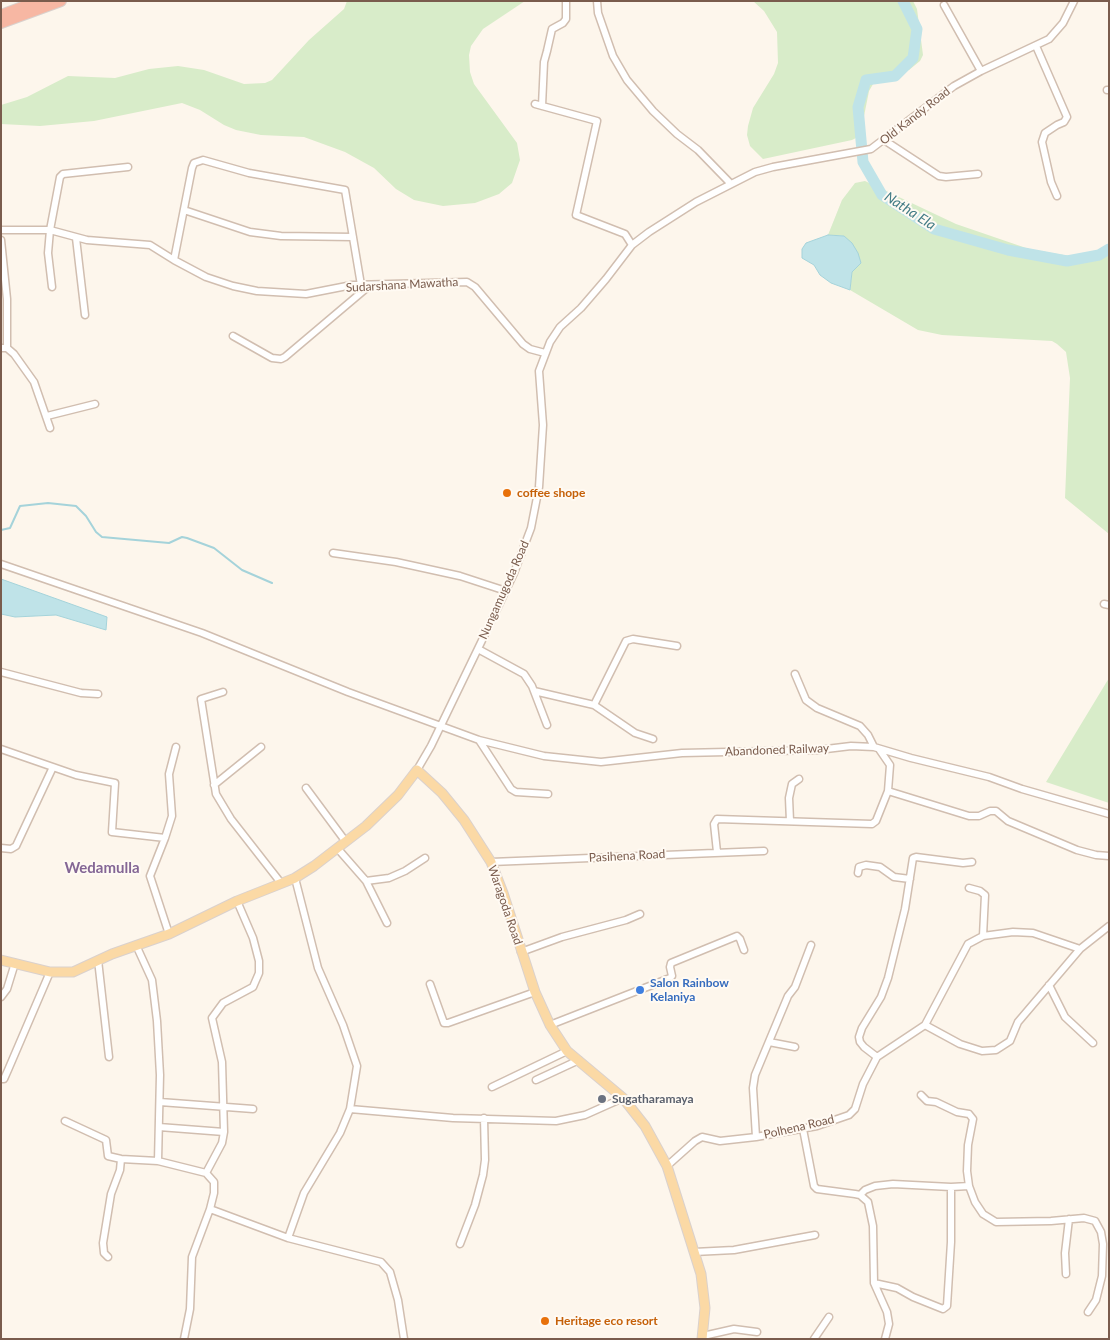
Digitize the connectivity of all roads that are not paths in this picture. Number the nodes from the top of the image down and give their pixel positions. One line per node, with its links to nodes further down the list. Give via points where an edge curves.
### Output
1 (38, 1): 7 (highway)
2 (61, 1): 8 (highway)
3 (566, 1): 22 (street, via 566,20 552,29 538,105 597,121 576,215 625,234)
4 (597, 1): 14 (street, via 613,56 627,80 653,111)
5 (1074, 1): 9 (street, Old Kandy Road, via 1057,31)
6 (944, 5): 10 (street)
7 (1, 15)
8 (1, 23)
9 (1036, 46): 10 (street, Old Kandy Road); 15 (street, via 1067,117 1064,122 1050,128 1042,142 1051,182)
10 (981, 71): 11 (street, Old Kandy Road, via 941,95)
11 (884, 140): 13 (street, via 939,176); 14 (street, Old Kandy Road, via 870,149 852,154 755,172)
12 (128, 167): 18 (street, via 63,174)
13 (978, 174)
14 (731, 184): 22 (street, Nungamugoda Road, via 696,202)
15 (1058, 196)
16 (184, 210): 19 (street, via 250,232); 19 (street, via 192,168 194,163 203,160 249,173 345,190); 23 (street)
17 (1, 230): 18 (street, Sudarshana Mawatha)
18 (50, 230): 20 (street, Sudarshana Mawatha); 26 (street, via 48,253)
19 (353, 237): 24 (street)
20 (76, 238): 23 (street, Sudarshana Mawatha, via 150,245); 27 (street)
21 (1, 240): 29 (street, via 7,299)
22 (632, 245): 30 (street, Nungamugoda Road, via 581,308 560,327)
23 (174, 260): 24 (street, Sudarshana Mawatha, via 206,276 256,292 306,294)
24 (361, 285): 25 (street, Sudarshana Mawatha)
25 (369, 286): 28 (street, via 286,356 272,358); 30 (street, Sudarshana Mawatha, via 467,282 475,287 523,344)
26 (52, 287)
27 (85, 315)
28 (233, 336)
29 (4, 348): 32 (street, via 14,354 34,382)
30 (545, 353): 36 (street, Nungamugoda Road, via 539,372 543,425 538,487 531,528)
31 (95, 404): 32 (street)
32 (47, 416): 33 (street)
33 (50, 428)
34 (333, 553): 36 (street, via 460,576)
35 (1, 564): 45 (street, Abandoned Railway, via 202,633 348,692)
36 (506, 591): 38 (street, Nungamugoda Road)
37 (677, 646): 44 (street, via 633,639 626,641)
38 (478, 649): 41 (street, via 524,674); 45 (street, Nungamugoda Road)
39 (1, 672): 43 (street, via 81,693)
40 (795, 674): 51 (street, via 806,700 860,726)
41 (534, 691): 44 (street); 46 (street)
42 (223, 692): 56 (street, via 201,699)
43 (98, 694)
44 (594, 705): 47 (street, via 635,733)
45 (442, 725): 48 (street, Abandoned Railway); 54 (street, Nungamugoda Road)
46 (547, 725)
47 (653, 739)
48 (479, 740): 51 (street, Abandoned Railway, via 544,756 601,762 682,753 818,750 851,746); 59 (street, via 511,789)
49 (176, 747): 62 (street, via 169,774 172,816)
50 (261, 747): 56 (street)
51 (877, 748): 58 (street, via 890,765); 60 (street, Abandoned Railway, via 989,777)
52 (2, 751): 53 (street)
53 (53, 767): 62 (street, via 115,783 112,832); 64 (street, via 16,846)
54 (417, 770): 63 (main road, via 398,794); 70 (main road, Waragoda Road, via 464,820)
55 (799, 779): 61 (street, via 792,784)
56 (214, 785): 76 (street, via 231,819)
57 (306, 788): 63 (street)
58 (888, 791): 61 (street, via 872,824); 68 (street, via 969,816 996,811 1008,821 1076,850)
59 (548, 794)
60 (1109, 814)
61 (790, 820): 67 (street, via 716,819)
62 (165, 838): 82 (street, via 150,876)
63 (346, 842): 65 (main road)
64 (1, 848)
65 (338, 849): 73 (main road); 75 (street)
66 (764, 851): 67 (street, Pasihena Road)
67 (717, 852): 70 (street, Pasihena Road)
68 (1109, 856)
69 (425, 858): 75 (street, via 389,878)
70 (490, 862): 88 (main road, Waragoda Road)
71 (972, 862): 74 (street, via 914,857)
72 (858, 874): 74 (street, via 859,867 866,865 880,868 894,877)
73 (295, 878): 76 (main road); 114 (street, via 318,968 357,1066)
74 (910, 879): 104 (street, via 888,978 859,1036 864,1047)
75 (366, 881): 80 (street)
76 (281, 883): 78 (main road)
77 (969, 888): 83 (street, via 985,895)
78 (237, 901): 82 (main road); 112 (street, via 254,938 259,973 253,987 223,1003 212,1018 222,1062)
79 (640, 914): 88 (street)
80 (387, 922)
81 (1109, 926): 86 (street)
82 (169, 934): 84 (main road)
83 (983, 936): 86 (street, via 1033,933); 98 (street, Polhena Road, via 968,944)
84 (136, 945): 90 (main road); 111 (street, via 152,980)
85 (810, 945): 99 (street, via 795,987)
86 (1080, 949): 94 (street)
87 (744, 950): 97 (street, via 737,936 671,963 670,978)
88 (521, 952): 95 (main road, Waragoda Road)
89 (1, 960): 91 (main road)
90 (98, 960): 92 (main road, via 73,972); 103 (street)
91 (15, 964): 92 (main road); 96 (street)
92 (50, 972): 106 (street)
93 (430, 984): 95 (street, via 444,1023 448,1024)
94 (1049, 985): 98 (street, via 1018,1022 1010,1041 996,1050 982,1051 960,1044); 100 (street, via 1065,1017)
95 (535, 992): 97 (main road, Waragoda Road)
96 (1, 998)
97 (550, 1025): 102 (main road, Waragoda Road)
98 (925, 1025): 104 (street, Polhena Road)
99 (769, 1042): 101 (street); 120 (street, via 753,1088)
100 (1093, 1043)
101 (795, 1047)
102 (567, 1051): 105 (main road, Waragoda Road); 108 (street)
103 (110, 1057)
104 (877, 1057): 118 (street, Polhena Road, via 855,1109 849,1115)
105 (579, 1060): 107 (street); 110 (main road, Waragoda Road)
106 (1, 1080)
107 (536, 1080)
108 (492, 1087)
109 (921, 1095): 125 (street, via 927,1101 973,1118 968,1152)
110 (623, 1098): 115 (street, via 585,1115 556,1121); 123 (main road, Waragoda Road, via 645,1126)
111 (160, 1102): 112 (street); 117 (street)
112 (223, 1108): 113 (street); 119 (street)
113 (253, 1109)
114 (350, 1109): 115 (street); 131 (street, via 340,1133 304,1193)
115 (484, 1118): 132 (street, via 483,1175)
116 (65, 1121): 121 (street, via 106,1140 108,1156)
117 (159, 1127): 119 (street); 122 (street)
118 (803, 1129): 120 (street, Polhena Road); 127 (street, via 814,1186)
119 (224, 1132): 124 (street, via 222,1143)
120 (756, 1137): 123 (street, Polhena Road, via 720,1142 702,1137)
121 (121, 1159): 122 (street); 134 (street, via 103,1243)
122 (158, 1161): 124 (street)
123 (667, 1166): 133 (main road, Waragoda Road)
124 (206, 1173): 128 (street, via 214,1182)
125 (969, 1186): 126 (street); 129 (street, via 983,1214 996,1222)
126 (951, 1187): 127 (street, via 893,1184 875,1186); 136 (street, via 947,1306 943,1309 897,1288)
127 (860, 1195): 136 (street, via 868,1202 871,1211)
128 (210, 1209): 131 (street); 141 (street, via 192,1257 190,1309)
129 (1069, 1219): 135 (street); 137 (street, via 1095,1221 1101,1232 1102,1276 1096,1300)
130 (815, 1235): 133 (street, via 734,1250)
131 (288, 1238): 142 (street, via 380,1262 390,1272)
132 (460, 1244)
133 (694, 1252): 140 (main road, Waragoda Road, via 701,1274 705,1308)
134 (108, 1257)
135 (1066, 1274)
136 (874, 1283): 144 (street, via 887,1312)
137 (1088, 1312)
138 (829, 1317): 143 (street)
139 (757, 1332): 140 (street, via 734,1329)
140 (702, 1337)
141 (184, 1339)
142 (404, 1339)
143 (814, 1339)
144 (885, 1339)

